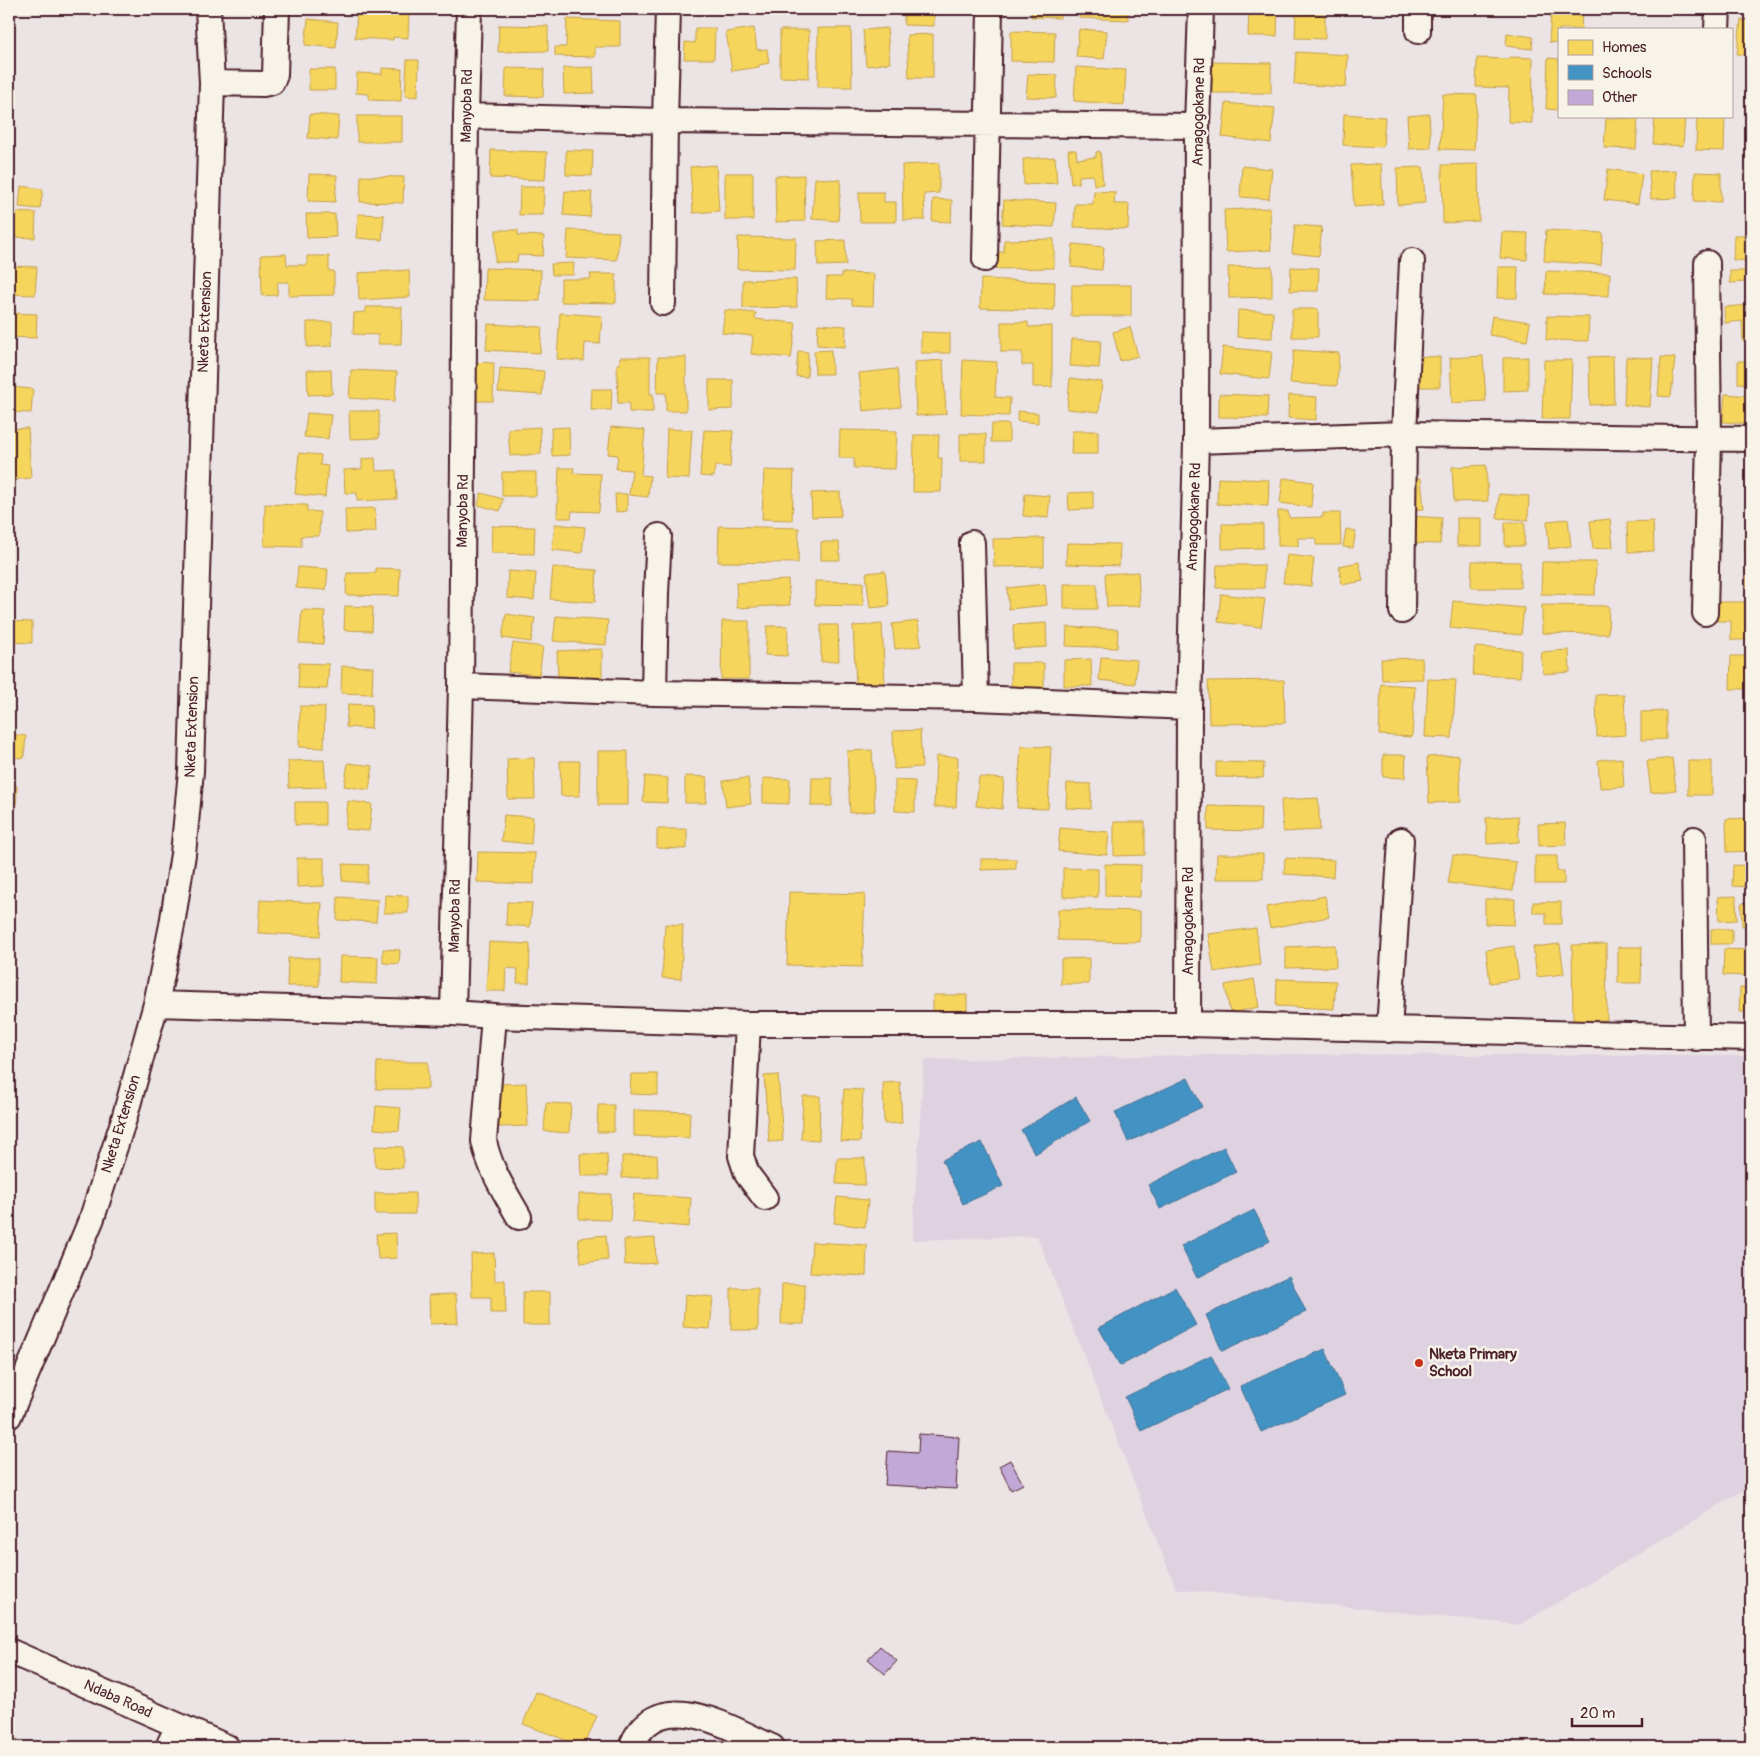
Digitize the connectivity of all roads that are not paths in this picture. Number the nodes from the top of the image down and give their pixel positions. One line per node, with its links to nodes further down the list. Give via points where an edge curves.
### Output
1 (208, 9): 9 (street, Nketa Extension)
2 (277, 9): 9 (street, via 275,75 272,82)
3 (469, 9): 10 (street, Manyoba Rd)
4 (668, 9): 11 (street)
5 (990, 9): 12 (street)
6 (1201, 9): 13 (street, Amagogokane Rd)
7 (1718, 9): 8 (street)
8 (1717, 28)
9 (212, 83): 32 (street, Nketa Extension, via 191,771 183,854)
10 (466, 116): 11 (street); 26 (street, Manyoba Rd)
11 (665, 121): 12 (street); 17 (street)
12 (988, 124): 13 (street); 14 (street)
13 (1197, 126): 21 (street, Amagogokane Rd)
14 (985, 259)
15 (1412, 261): 18 (street)
16 (1707, 263): 19 (street)
17 (663, 304)
18 (1404, 434): 19 (street); 21 (street); 24 (street)
19 (1709, 438): 20 (street); 25 (street)
20 (1751, 439)
21 (1196, 441): 29 (street, Amagogokane Rd)
22 (659, 536): 27 (street)
23 (972, 543): 28 (street)
24 (1402, 611)
25 (1705, 613)
26 (461, 686): 27 (street); 33 (street, Manyoba Rd)
27 (654, 693): 28 (street)
28 (976, 698): 29 (street)
29 (1189, 707): 36 (street, Amagogokane Rd)
30 (1694, 839): 38 (street)
31 (1401, 840): 37 (street)
32 (156, 1004): 33 (street); 42 (street, Nketa Extension, via 92,1218)
33 (453, 1013): 34 (street)
34 (494, 1016): 35 (street); 41 (street, via 484,1141 494,1175)
35 (748, 1024): 36 (street); 40 (street, via 741,1156 747,1174)
36 (1188, 1024): 37 (street)
37 (1389, 1030): 38 (street)
38 (1696, 1038): 39 (street)
39 (1751, 1038)
40 (765, 1198)
41 (519, 1217)
42 (9, 1416)
43 (9, 1651): 44 (street, Ndaba Road)
44 (178, 1726): 45 (street); 46 (street, Ndaba Road)
45 (168, 1747)
46 (228, 1747)
47 (632, 1747): 48 (street, via 635,1737 650,1722 668,1714 682,1713 702,1716)
48 (772, 1747)

